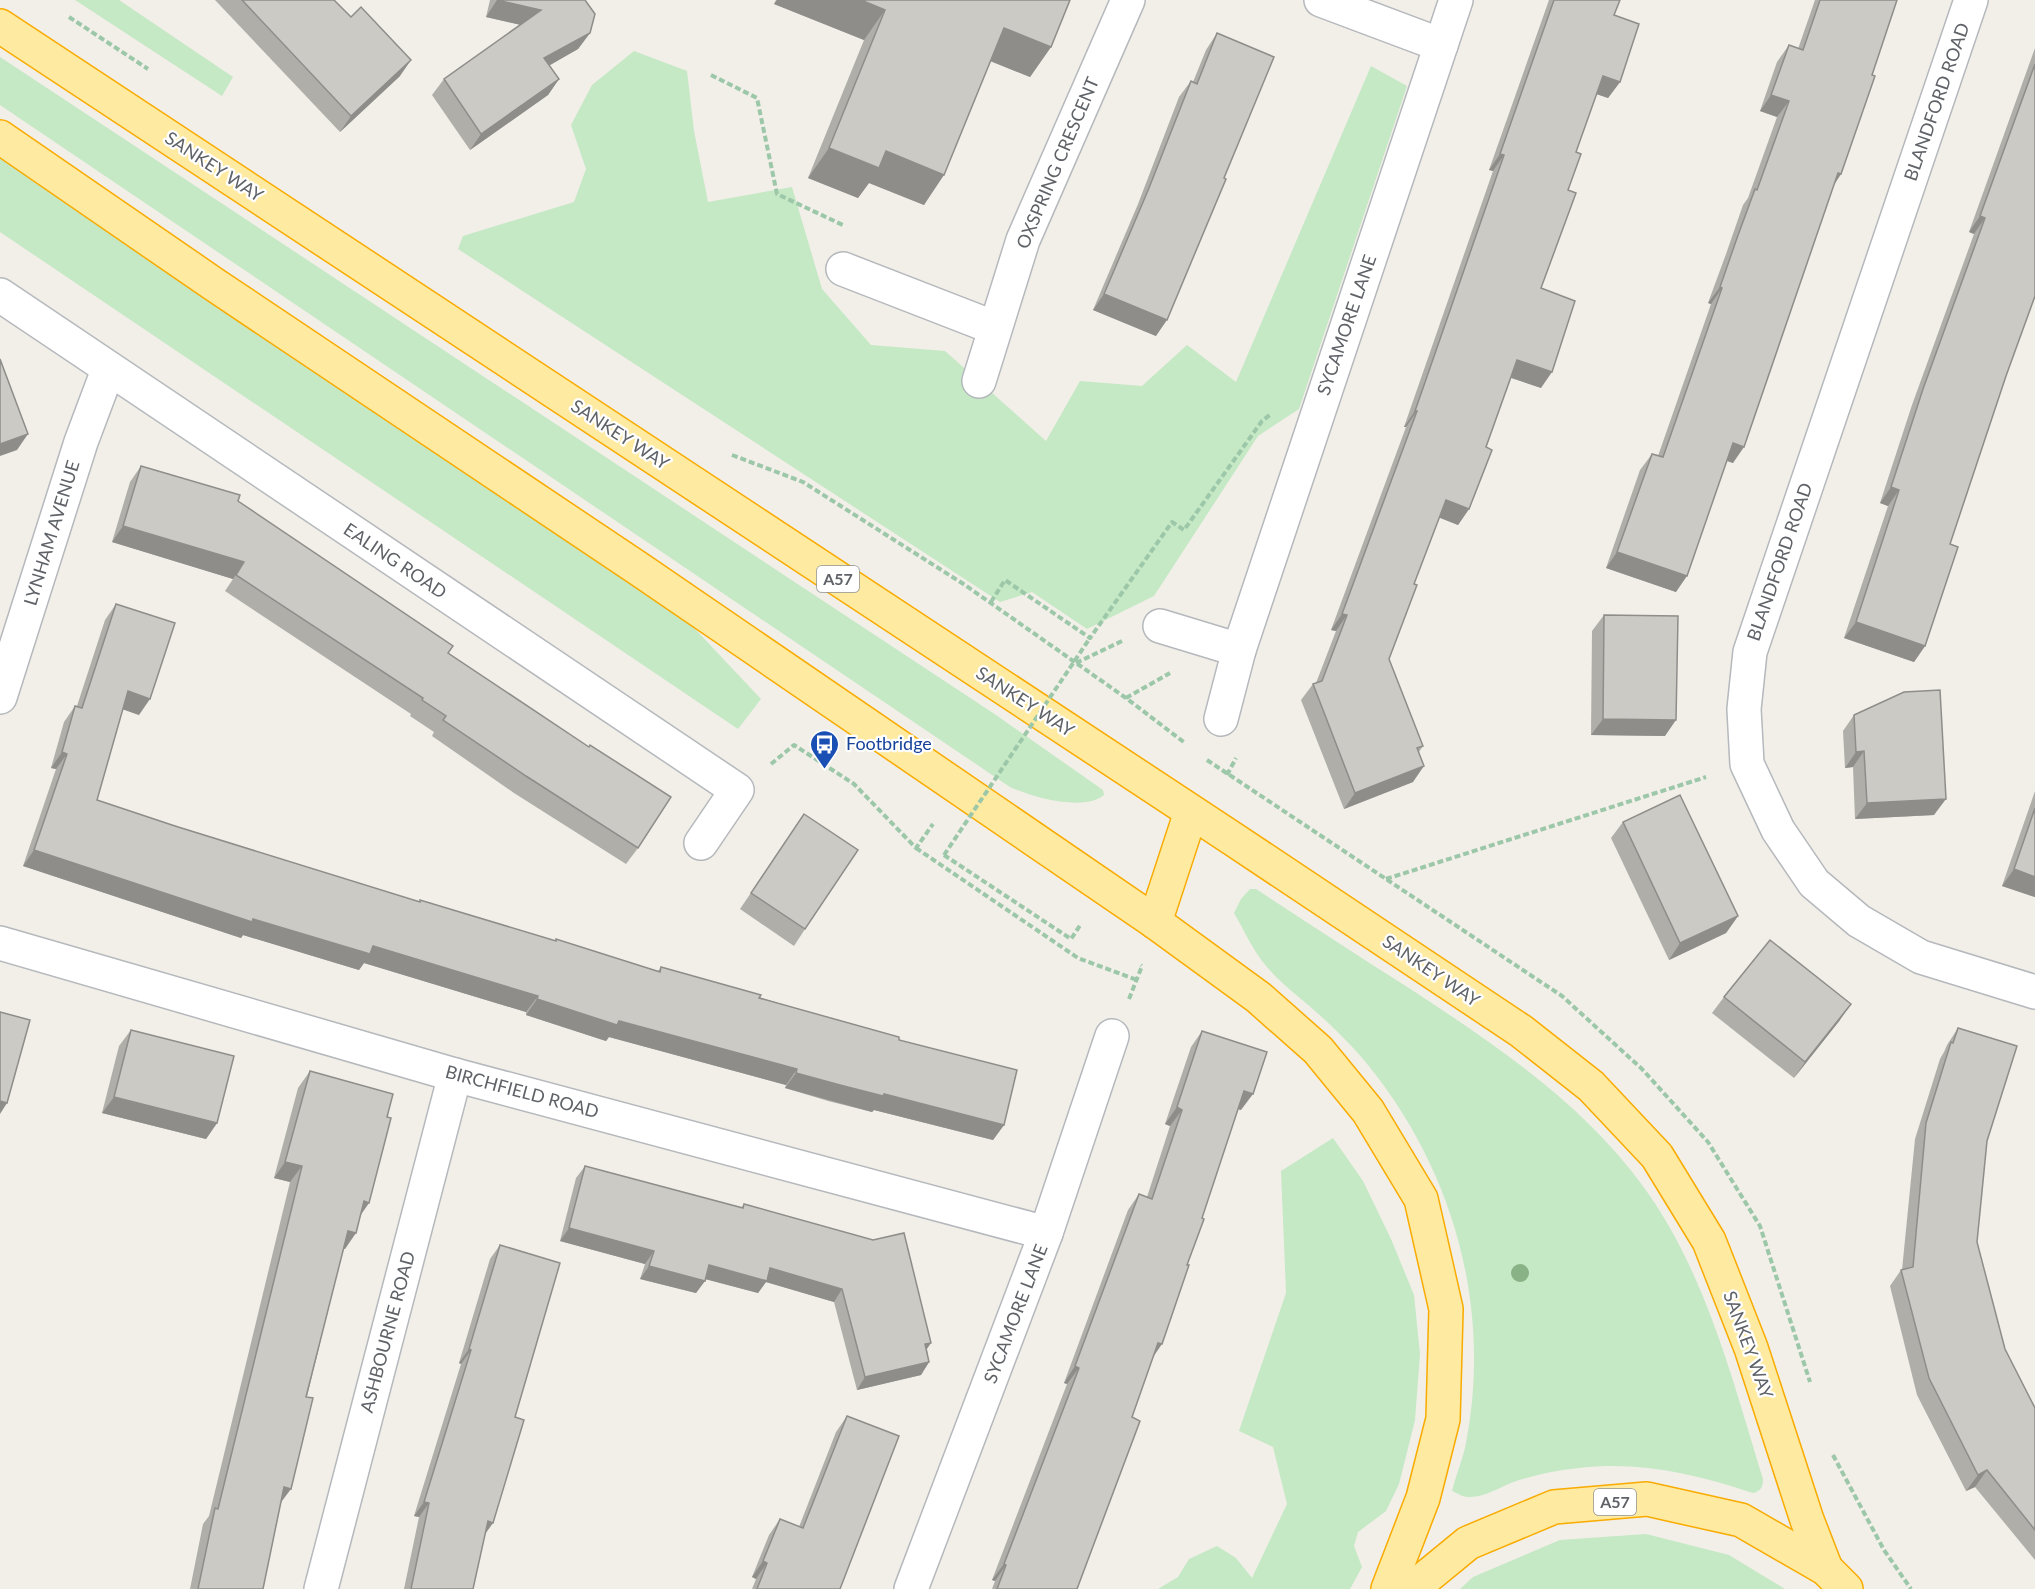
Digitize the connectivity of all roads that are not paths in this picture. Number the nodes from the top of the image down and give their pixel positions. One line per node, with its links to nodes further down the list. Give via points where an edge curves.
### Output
1 (1128, 0): 10 (street, OXSPRING CRESCENT, via 1023,240)
2 (1321, 0): 6 (street)
3 (1456, 0): 6 (street, SYCAMORE LANE)
4 (1971, 0): 21 (street, BLANDFORD ROAD, via 1750,652 1744,709 1747,764 1778,830 1814,884 1859,921 1921,957)
5 (0, 26): 17 (highway, SANKEY WAY / A57)
6 (1441, 45): 14 (street, SYCAMORE LANE)
7 (0, 137): 19 (highway)
8 (843, 269): 10 (street)
9 (0, 295): 11 (street, EALING ROAD)
10 (995, 328): 12 (street, OXSPRING CRESCENT)
11 (108, 369): 15 (street, LYNHAM AVENUE); 18 (street, EALING ROAD, via 737,790)
12 (979, 381)
13 (1160, 626): 14 (street)
14 (1239, 650): 16 (street, SYCAMORE LANE)
15 (0, 698)
16 (1221, 719)
17 (1191, 812): 19 (highway); 25 (highway, SANKEY WAY / A57, via 1521,1031 1590,1086 1657,1156 1709,1242 1751,1348 1807,1520)
18 (701, 843)
19 (1155, 922): 28 (highway, via 1258,997 1318,1050 1368,1111 1421,1199 1446,1309 1443,1419 1423,1498)
20 (0, 943): 23 (street, BIRCHFIELD ROAD)
21 (2035, 992)
22 (1112, 1036): 24 (street, SYCAMORE LANE)
23 (455, 1074): 24 (street, BIRCHFIELD ROAD); 26 (street, ASHBOURNE ROAD)
24 (1046, 1233): 27 (street, SYCAMORE LANE)
25 (1836, 1579): 29 (highway, A57, via 1742,1520 1647,1500 1554,1507 1468,1543)
26 (321, 1589)
27 (911, 1589)
28 (1388, 1589)
29 (1412, 1589)

